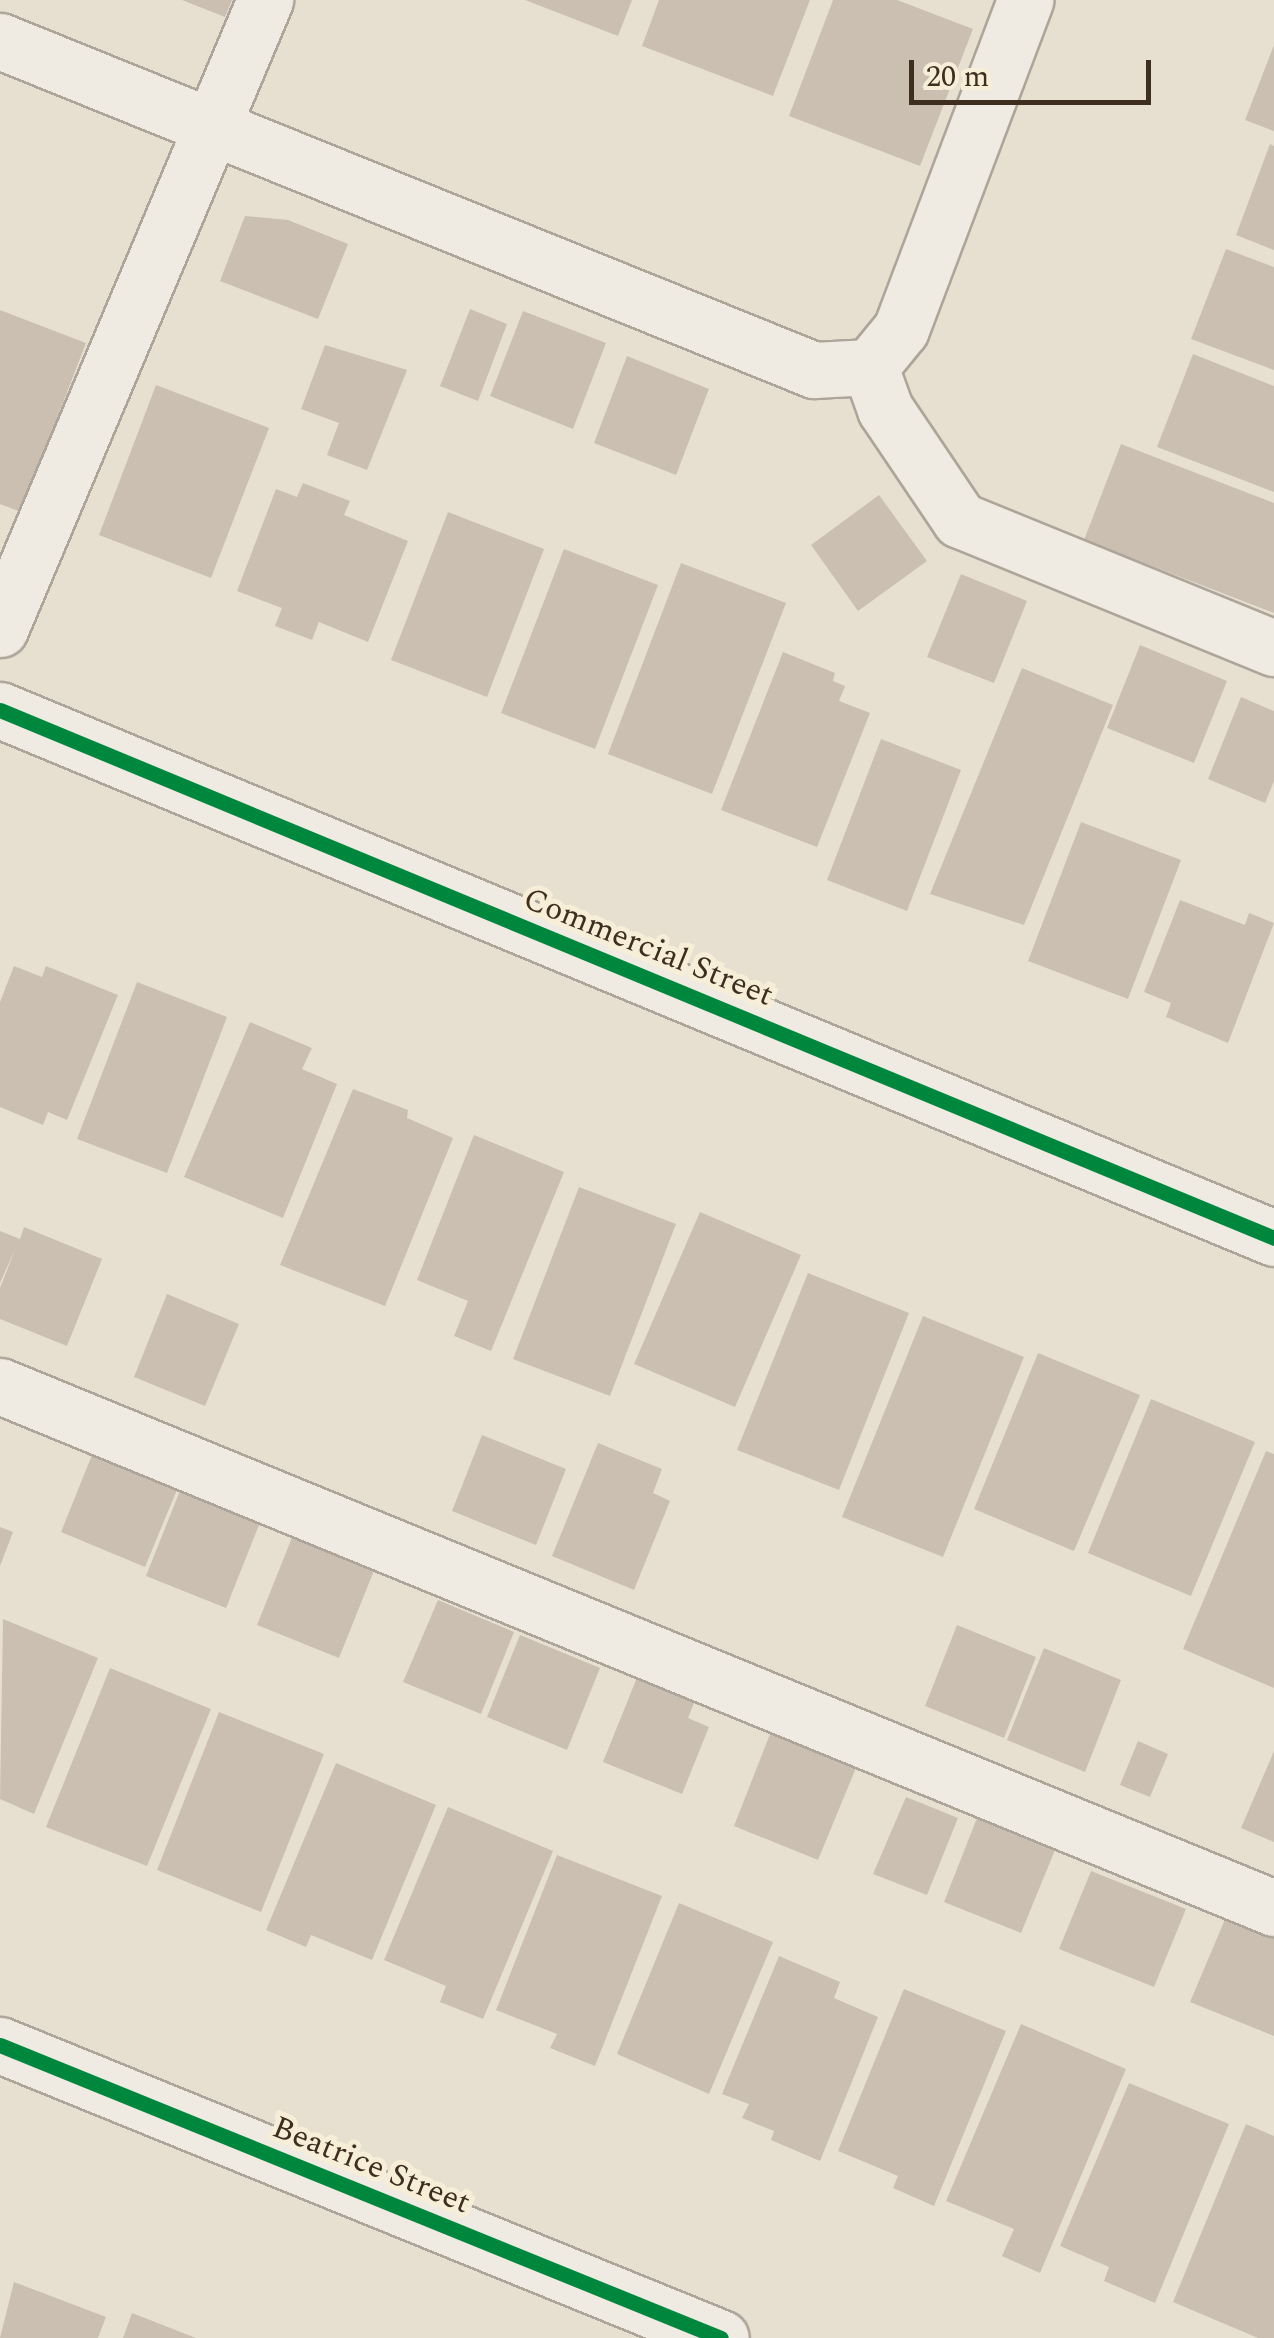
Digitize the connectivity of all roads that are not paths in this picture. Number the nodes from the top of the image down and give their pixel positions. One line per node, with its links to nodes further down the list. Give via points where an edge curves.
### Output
1 (265, 0): 4 (street)
2 (1025, 0): 5 (street, via 901,329)
3 (0, 41): 4 (street)
4 (214, 127): 5 (street, via 814,370); 6 (street)
5 (870, 367): 7 (street, via 885,409 960,520)
6 (0, 630)
7 (1274, 648)
8 (0, 710): 9 (street, Commercial Street)
9 (1272, 1232)
10 (0, 1386): 11 (street)
11 (1274, 1908)
12 (0, 2045): 13 (street, Beatrice Street)
13 (721, 2338)

